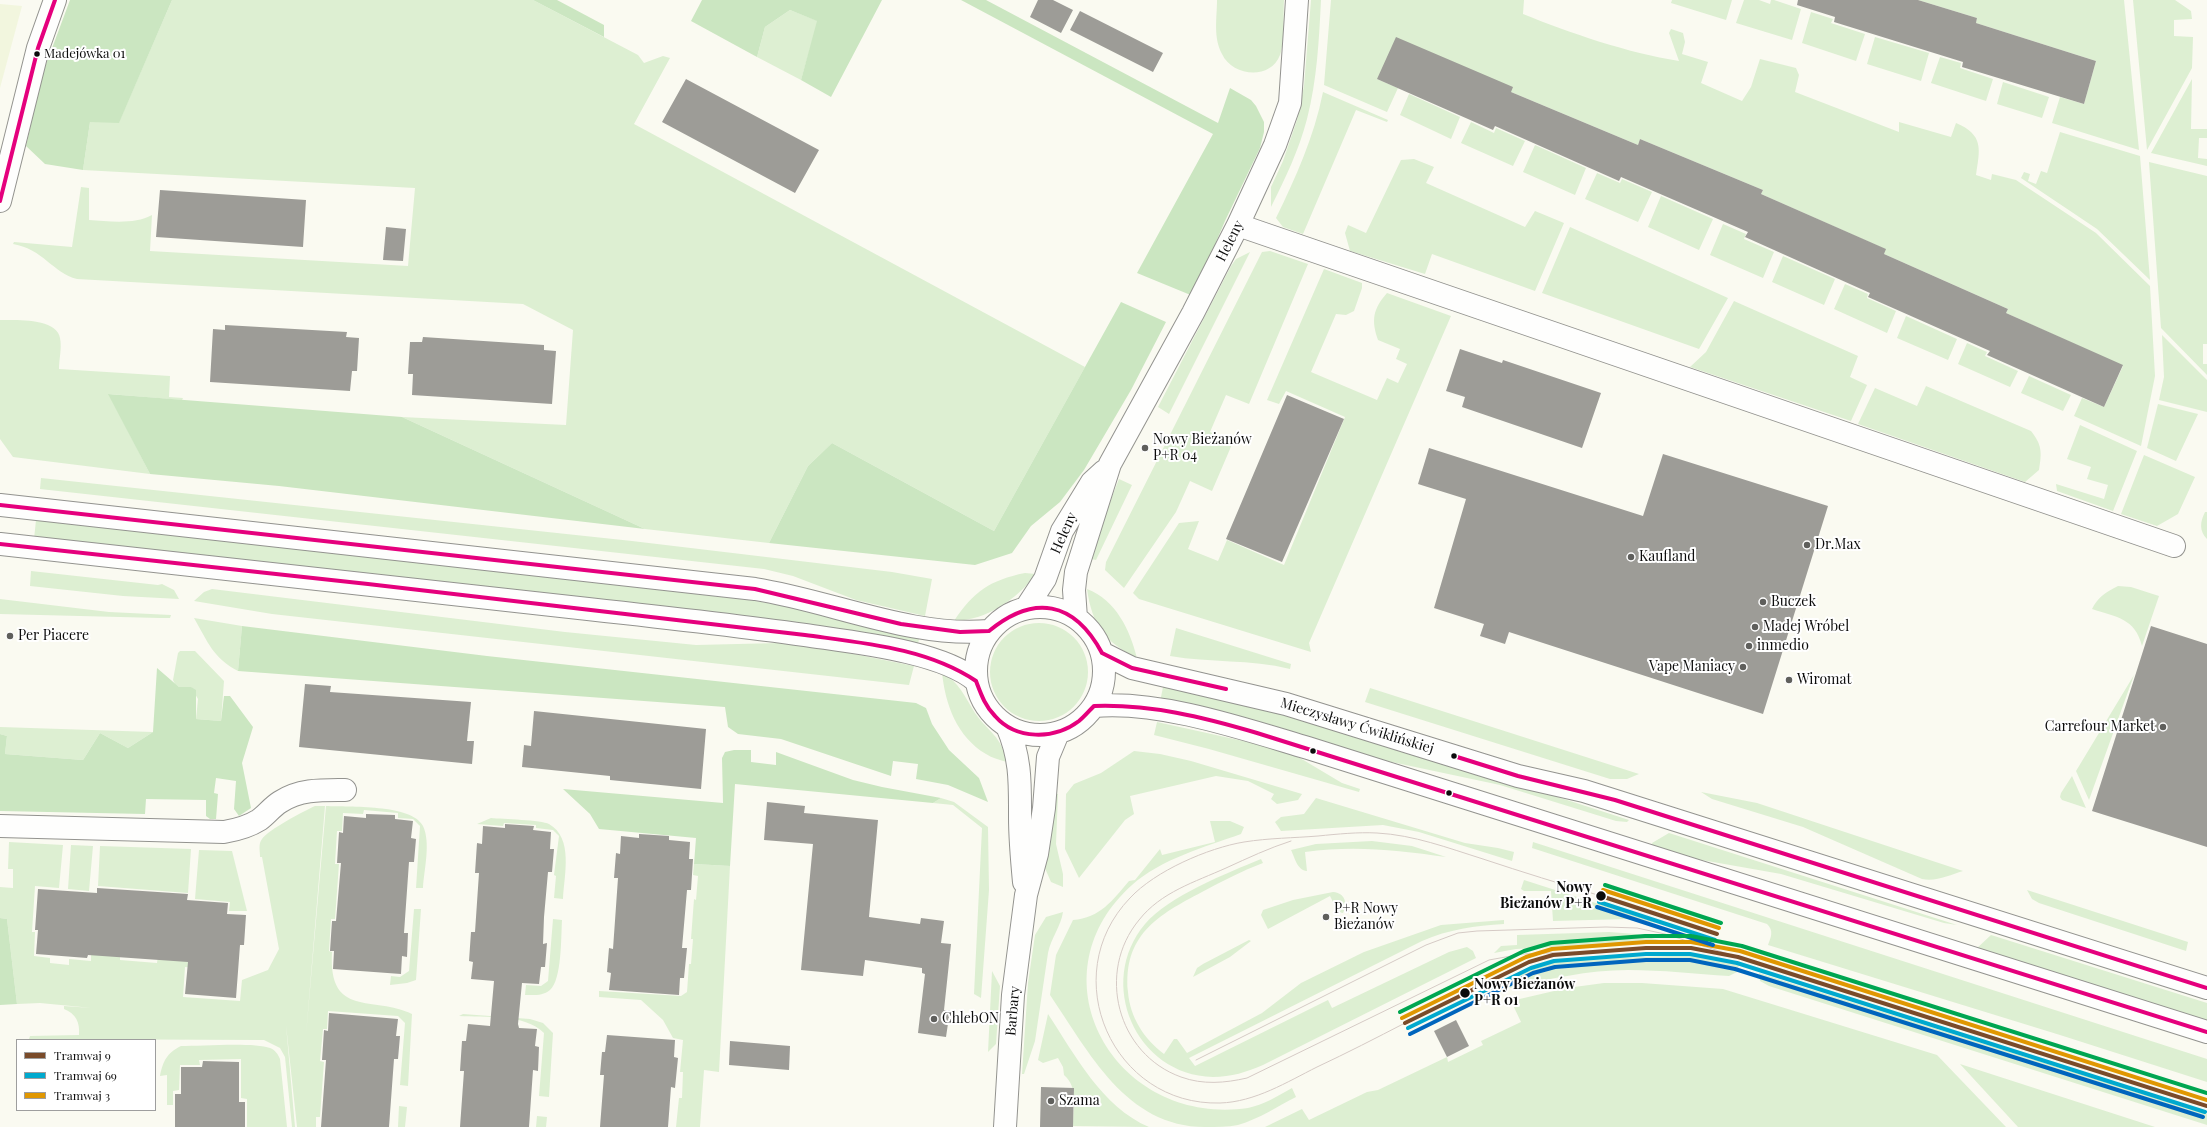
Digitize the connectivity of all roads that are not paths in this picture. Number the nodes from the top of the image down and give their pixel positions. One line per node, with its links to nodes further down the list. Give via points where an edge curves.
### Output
1 (56, 0): 3 (street, via 38,48)
2 (1297, 0): 4 (street, Heleny, via 1290,103 1275,144)
3 (0, 201)
4 (1238, 225): 5 (street, Heleny); 8 (street)
5 (1110, 464): 9 (street, Heleny, via 1092,482 1074,509 1062,531 1046,579); 10 (street, Heleny, via 1076,572)
6 (0, 506): 11 (street, via 755,589 937,630 968,633)
7 (0, 544): 13 (street, via 736,625 849,642 931,658 966,671)
8 (2174, 546)
9 (1026, 608): 10 (street, via 1052,608); 11 (street, via 1006,617)
10 (1076, 618): 12 (street, via 1092,633)
11 (989, 631): 13 (street, via 979,649)
12 (1102, 653): 14 (street, via 1103,680); 20 (street, Mieczysławy Ćwiklińskiej, via 1132,668 1286,704 1518,776 1584,790)
13 (976, 680): 15 (street, via 983,702)
14 (1094, 706): 16 (street, via 1078,723); 21 (street, via 1123,706 1166,711 1308,748)
15 (1006, 726): 16 (street, via 1032,735); 19 (street, Barbary, via 1014,742 1020,776)
16 (1058, 733): 19 (street, Barbary, via 1048,756 1037,854)
17 (345, 790): 18 (street, via 317,789 301,792 280,802 259,820 242,828 224,832)
18 (0, 826)
19 (1026, 895): 22 (street, Barbary, via 1013,995)
20 (2207, 988)
21 (2207, 1032)
22 (1005, 1127)

